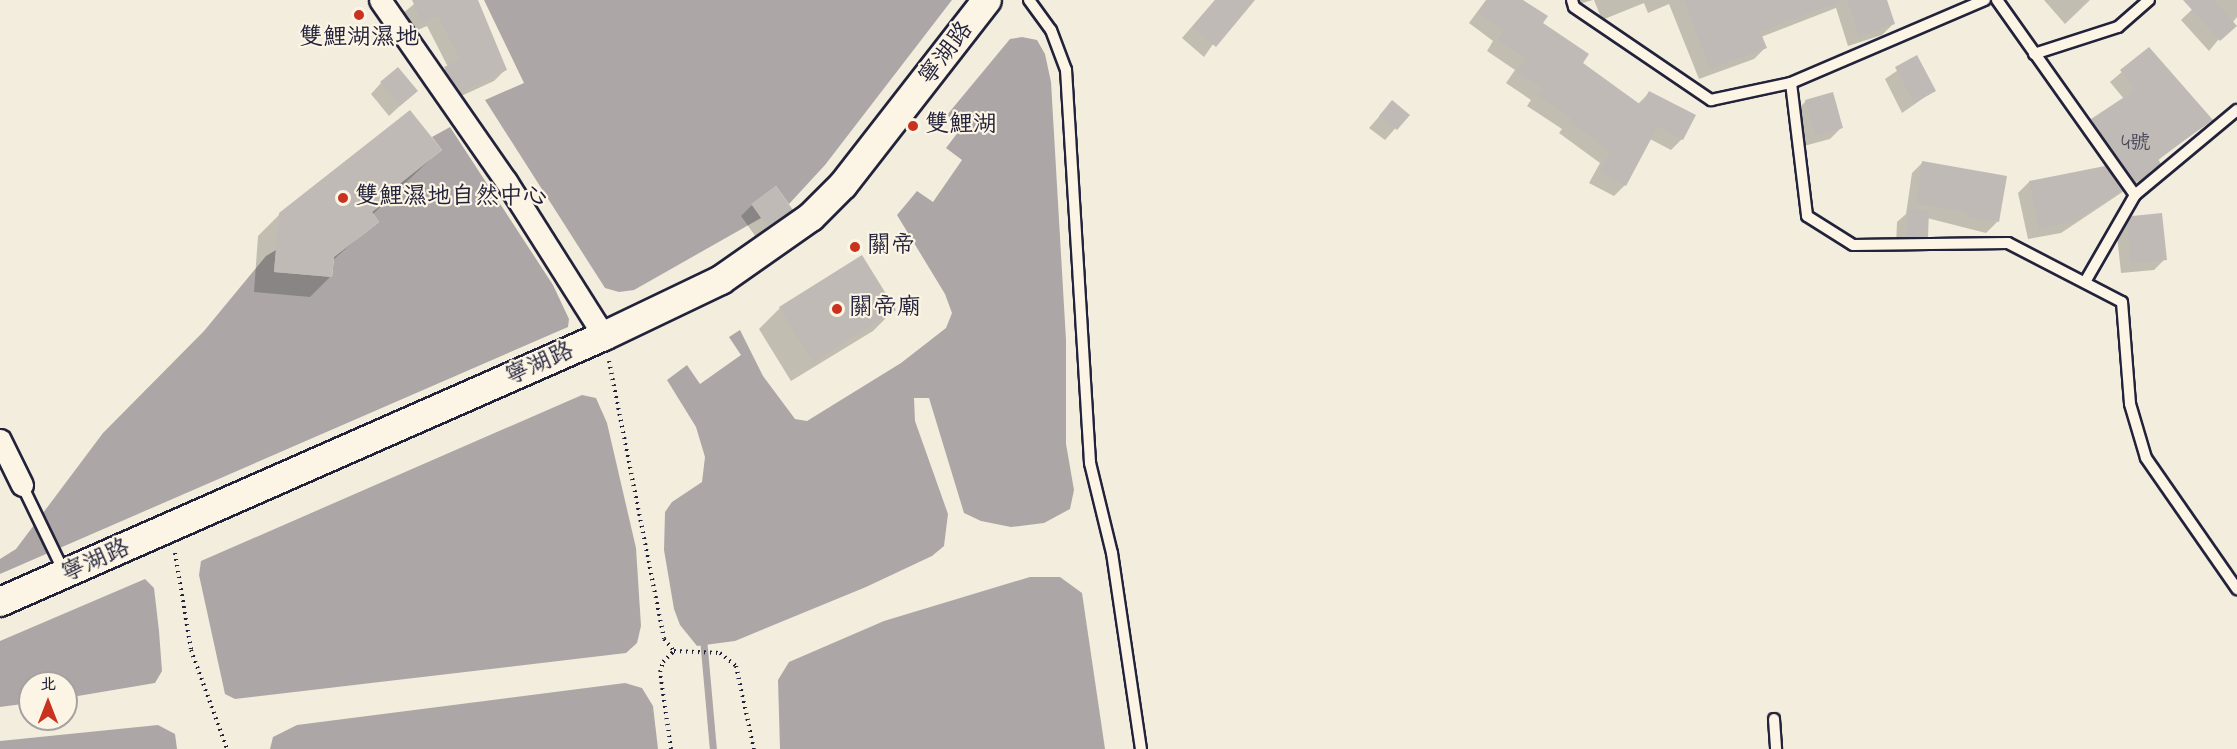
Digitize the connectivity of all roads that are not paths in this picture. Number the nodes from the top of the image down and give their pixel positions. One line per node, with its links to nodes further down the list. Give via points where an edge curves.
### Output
1 (380, 0): 13 (street, via 506,181)
2 (987, 0): 13 (main road, 寧湖路, via 879,142 810,217 721,280)
3 (1029, 0): 20 (lane, via 1038,7 1051,30 1066,70 1090,463 1112,553)
4 (1572, 0): 9 (lane, via 1574,7 1711,100)
5 (1985, 0): 9 (lane)
6 (1997, 0): 8 (lane)
7 (2149, 0): 8 (lane, via 2118,27)
8 (2034, 54): 11 (lane)
9 (1791, 83): 12 (lane, via 1807,216 1853,245 2008,243)
10 (2237, 110): 11 (lane)
11 (2135, 195): 12 (lane)
12 (2085, 282): 17 (lane, via 2122,302 2130,404 2146,458)
13 (604, 336): 16 (main road, 寧湖路, via 171,528)
14 (0, 440): 15 (street)
15 (22, 485): 16 (lane)
16 (60, 565): 18 (main road, 寧湖路)
17 (2237, 589)
18 (0, 602)
19 (1774, 719): 21 (lane)
20 (1141, 749)
21 (1776, 749)

